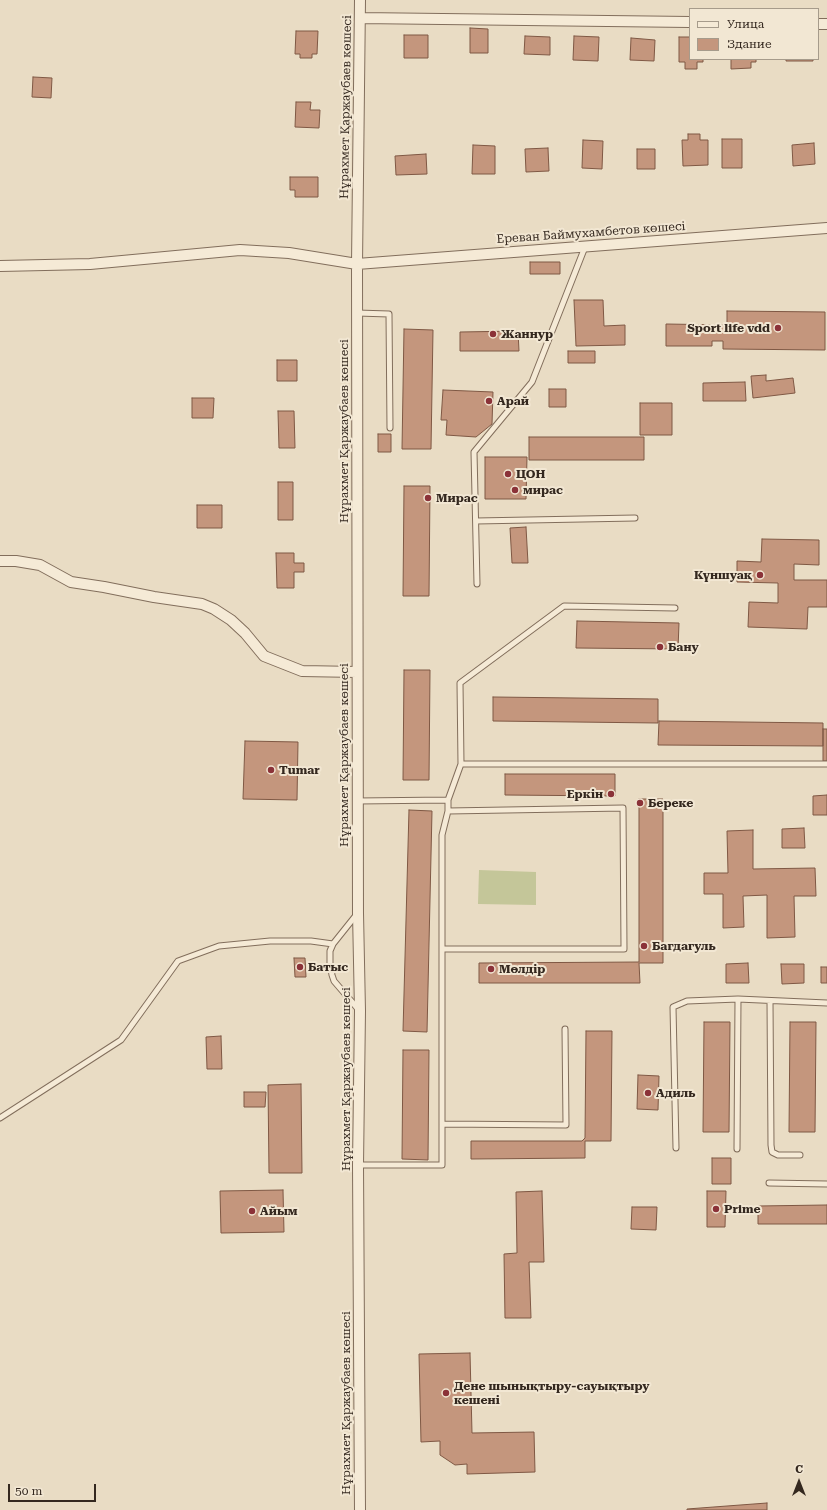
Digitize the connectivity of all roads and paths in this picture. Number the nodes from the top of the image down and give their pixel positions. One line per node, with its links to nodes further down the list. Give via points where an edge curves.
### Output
1 (360, 0): 2 (street, Нұрахмет Қаржаубаев көшесі)
2 (360, 18): 3 (street); 6 (street, Нұрахмет Қаржаубаев көшесі)
3 (689, 22)
4 (827, 228): 5 (street, Ереван Баймухамбетов көшесі)
5 (585, 247): 6 (street, Ереван Баймухамбетов көшесі); 11 (lane, via 532,382 474,452)
6 (357, 264): 7 (street, Ереван Баймухамбетов көшесі, via 289,253 240,250 90,264); 8 (street, Нұрахмет Қаржаубаев көшесі)
7 (0, 266)
8 (357, 313): 9 (lane, via 389,314); 15 (street, Нұрахмет Қаржаубаев көшесі)
9 (390, 428)
10 (635, 518): 11 (lane)
11 (476, 521): 13 (lane)
12 (0, 561): 15 (street, via 40,565 71,582 104,586 154,598 202,604 231,620 264,656 302,670)
13 (477, 584)
14 (675, 608): 16 (lane, via 564,606 460,683)
15 (357, 672): 19 (street, Нұрахмет Қаржаубаев көшесі)
16 (461, 764): 17 (lane); 18 (lane)
17 (827, 764)
18 (448, 800): 19 (lane); 20 (lane)
19 (358, 802): 21 (street, Нұрахмет Қаржаубаев көшесі)
20 (448, 811): 23 (lane, via 442,835); 23 (lane, via 622,808 624,949)
21 (358, 913): 22 (lane); 27 (street, Нұрахмет Қаржаубаев көшесі)
22 (333, 944): 27 (lane, via 330,950 330,963 334,981); 29 (lane, via 270,941 219,946 178,961 121,1040)
23 (442, 949): 30 (lane)
24 (738, 999): 25 (lane); 31 (lane, via 687,1000 673,1007); 32 (lane)
25 (770, 1001): 26 (lane); 33 (lane, via 772,1152 778,1155)
26 (827, 1003)
27 (360, 1011): 34 (street, Нұрахмет Қаржаубаев көшесі)
28 (565, 1029): 30 (lane, via 566,1125)
29 (0, 1118)
30 (442, 1124): 34 (lane, via 442,1165)
31 (676, 1148)
32 (737, 1149)
33 (800, 1155)
34 (358, 1165): 37 (street, Нұрахмет Қаржаубаев көшесі)
35 (769, 1183): 36 (lane)
36 (827, 1184)
37 (360, 1510)

